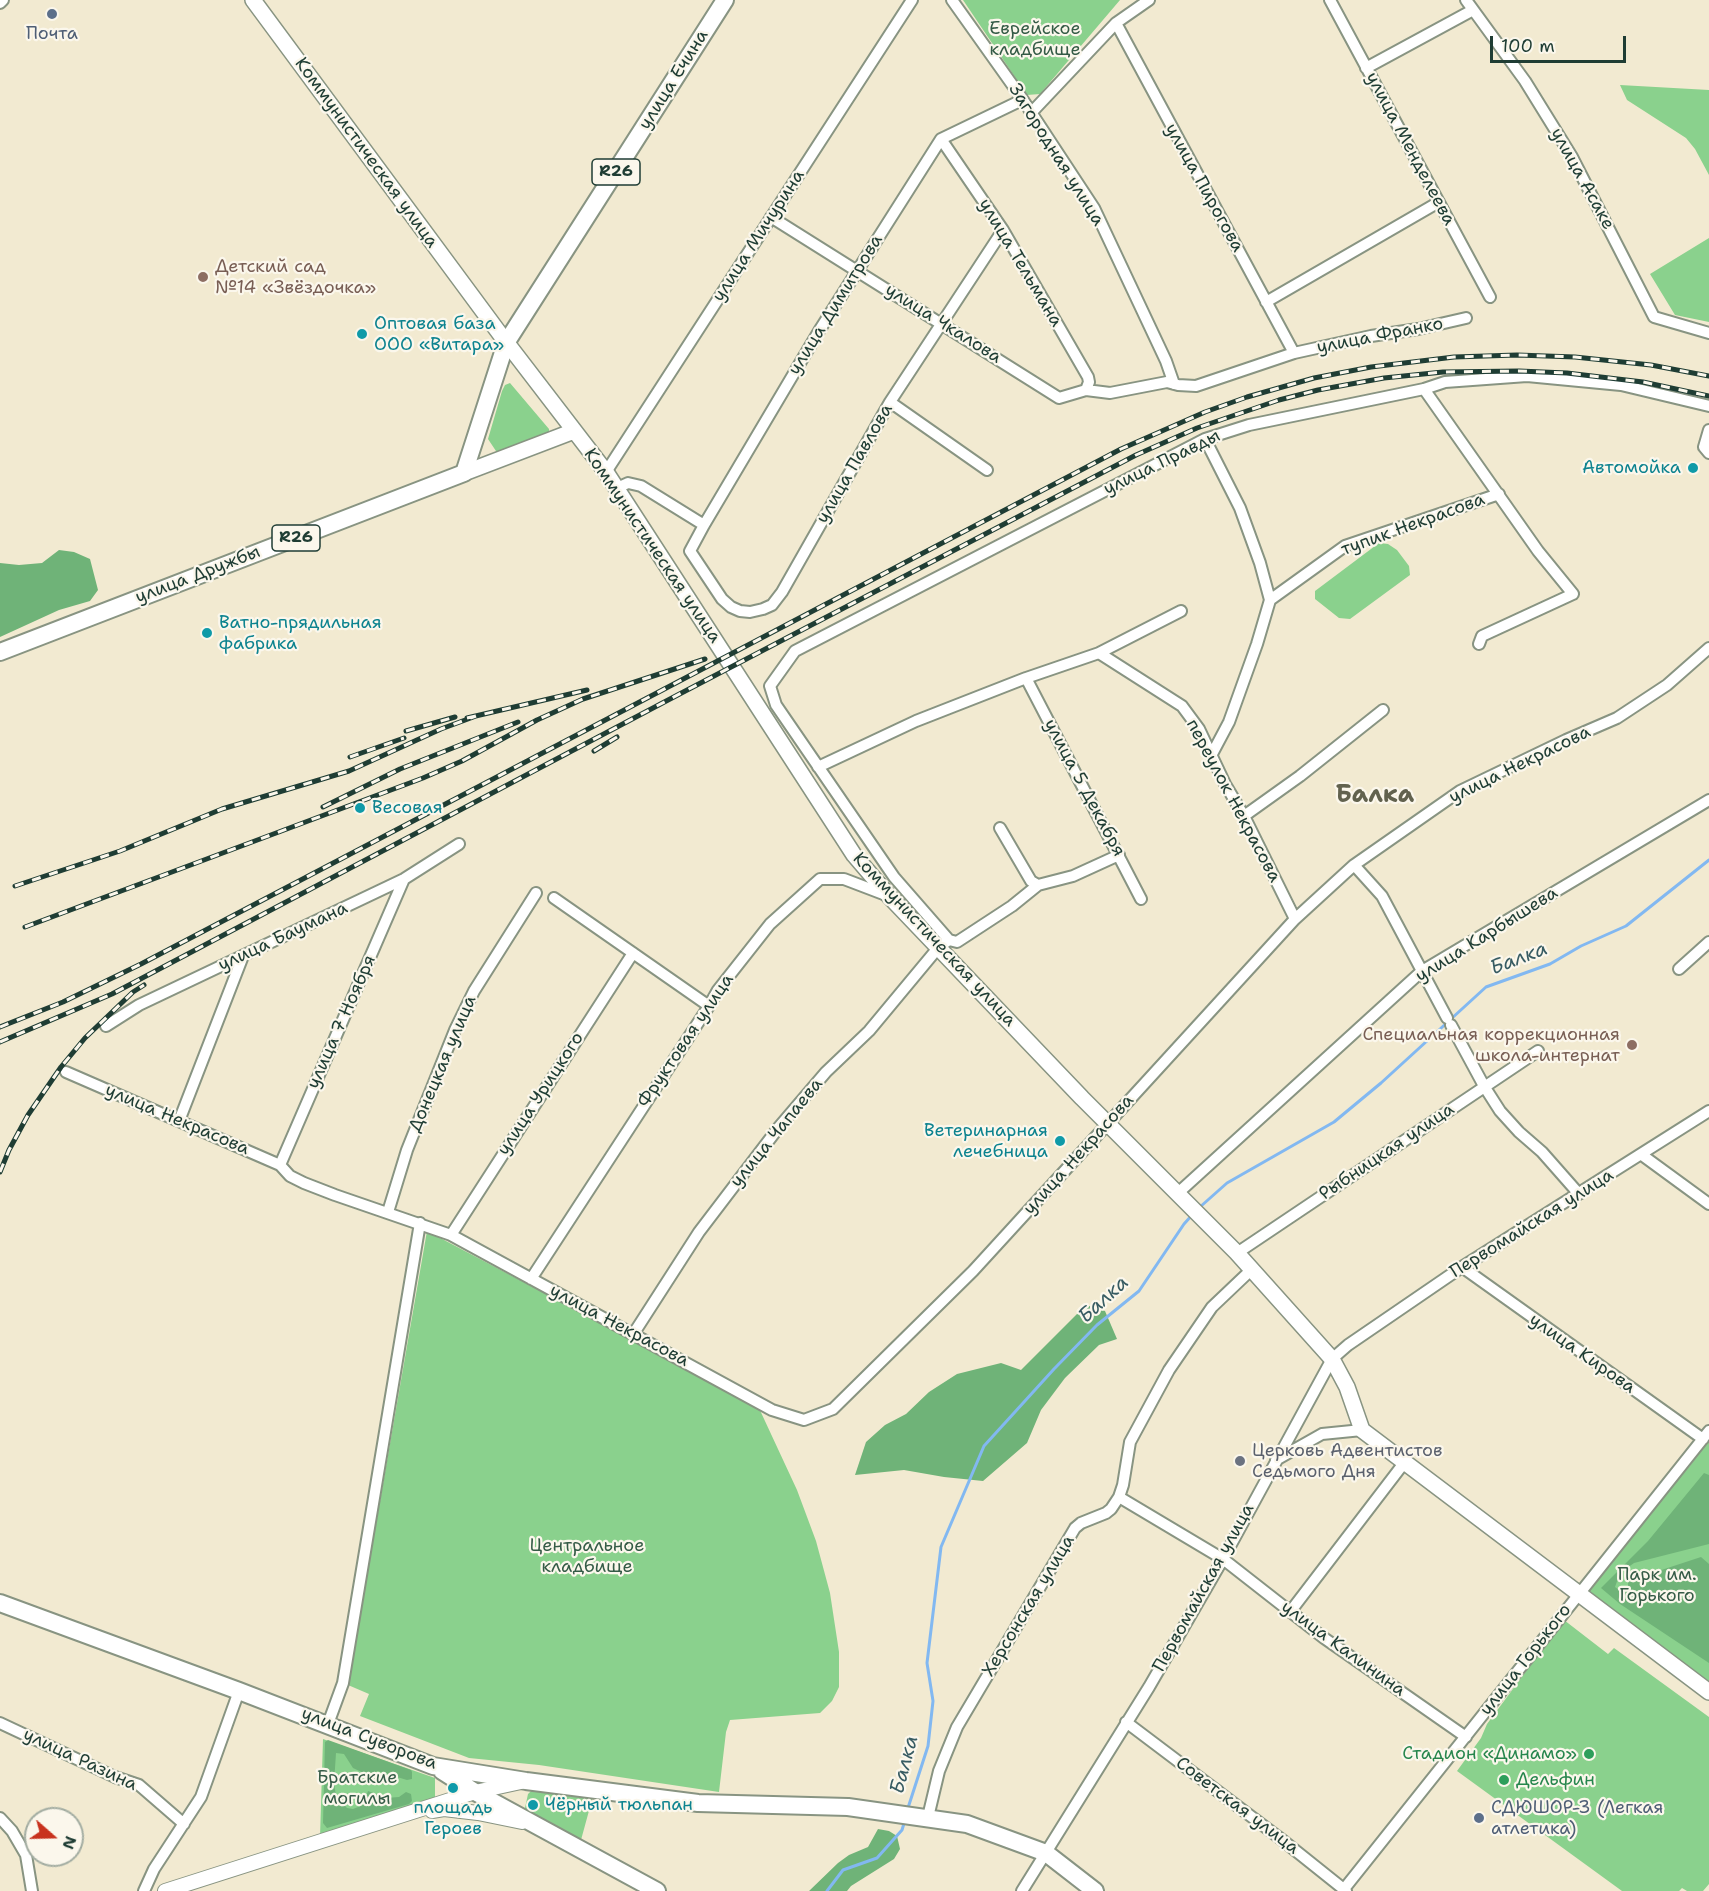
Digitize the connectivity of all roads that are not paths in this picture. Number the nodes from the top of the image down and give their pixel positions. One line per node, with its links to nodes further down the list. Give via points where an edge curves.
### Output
1 (253, 0): 23 (main road, Коммунистическая улица)
2 (725, 0): 23 (main road, улица Ечина / R26)
3 (912, 0): 15 (street, улица Мичурина)
4 (952, 0): 11 (street, Загородная улица)
5 (1149, 0): 9 (street)
6 (1330, 0): 10 (street, улица Менделеева)
7 (1466, 0): 8 (street, улица Асаке)
8 (1473, 10): 10 (street); 22 (street, улица Асаке, via 1572,157 1654,317)
9 (1116, 23): 12 (street); 19 (street, улица Пирогова)
10 (1366, 68): 14 (street, улица Менделеева)
11 (1022, 100): 12 (street, Загородная улица); 13 (street)
12 (1031, 113): 25 (street, Загородная улица, via 1094,208)
13 (941, 139): 16 (street, улица Тельмана); 17 (street, улица Димитрова)
14 (1438, 202): 18 (street, улица Менделеева); 19 (street)
15 (771, 217): 17 (street, улица Чкалова); 35 (street, улица Мичурина)
16 (1003, 230): 21 (street, улица Павлова); 27 (street, улица Тельмана, via 1088,377)
17 (857, 270): 21 (street, улица Чкалова); 39 (street, улица Димитрова)
18 (1490, 297)
19 (1266, 302): 24 (street, улица Пирогова)
20 (1466, 318): 24 (street, улица Франко)
21 (942, 324): 27 (street, улица Чкалова, via 1059,398); 28 (street, улица Павлова)
22 (1709, 333)
23 (506, 343): 31 (main road, Коммунистическая улица); 36 (main road, R26)
24 (1294, 353): 25 (street, улица Франко, via 1203,384)
25 (1174, 384): 27 (street, улица Чкалова, via 1110,393)
26 (1424, 389): 29 (street, улица Правды, via 1445,382 1527,376 1620,385); 32 (street, улица Правды, via 1249,425); 38 (street)
27 (1086, 390)
28 (890, 402): 34 (street); 40 (street, улица Павлова, via 772,605 750,612 731,607)
29 (1709, 406)
30 (1709, 430): 33 (street, via 1704,447)
31 (574, 431): 35 (main road, Коммунистическая улица); 36 (main road, улица Дружбы)
32 (1205, 439): 41 (street, via 1240,508); 50 (street, улица Правды, via 795,651 770,686 776,705)
33 (1709, 453)
34 (987, 470)
35 (606, 472): 37 (main road, Коммунистическая улица)
36 (464, 473): 45 (main road, улица Дружбы / R26)
37 (617, 488): 39 (street, via 628,483 641,486); 60 (main road, Коммунистическая улица, via 854,855)
38 (1499, 494): 41 (street, тупик Некрасова, via 1345,546); 43 (street, via 1573,594 1482,636)
39 (704, 525): 40 (street, улица Димитрова)
40 (690, 551)
41 (1270, 600): 49 (street, via 1229,723)
42 (1181, 611): 46 (street)
43 (1479, 644)
44 (1709, 648): 56 (street, улица Некрасова, via 1667,685 1617,718 1460,791)
45 (0, 652)
46 (1100, 653): 47 (street); 49 (street, переулок Некрасова, via 1182,706)
47 (1026, 678): 50 (street, via 916,721); 55 (street, улица 5 Декабря)
48 (1383, 710): 52 (street)
49 (1212, 754): 52 (street, переулок Некрасова)
50 (818, 767): 65 (street)
51 (1709, 800): 69 (street, улица Карбышева)
52 (1244, 816): 63 (street, переулок Некрасова)
53 (1000, 828): 58 (street, via 1031,880)
54 (459, 844): 57 (street, улица Баумана)
55 (1119, 855): 58 (street, via 1073,876); 62 (street, улица 5 Декабря)
56 (1354, 865): 63 (street, улица Некрасова); 69 (street, via 1382,896)
57 (404, 879): 67 (street, улица Баумана); 79 (street, улица 7 Ноября)
58 (1038, 885): 65 (street, via 957,942)
59 (536, 893): 83 (street, Донецкая улица, via 455,1030 407,1150)
60 (889, 896): 65 (main road, Коммунистическая улица); 70 (street, Фруктовая улица, via 844,879 820,879 770,924)
61 (554, 898): 66 (street)
62 (1141, 899)
63 (1295, 920): 77 (street, улица Некрасова)
64 (1709, 942): 68 (street)
65 (943, 944): 77 (main road, Коммунистическая улица); 90 (street, улица Чапаева, via 779,1127 699,1232)
66 (633, 953): 70 (street); 85 (street, улица Урицкого)
67 (243, 956): 71 (street, улица Баумана, via 139,1005); 76 (street)
68 (1679, 969)
69 (1422, 971): 74 (street); 80 (street, улица Карбышева)
70 (709, 1006): 89 (street, Фруктовая улица)
71 (106, 1026)
72 (1538, 1051): 74 (street, Рыбницкая улица)
73 (66, 1072): 76 (street, улица Некрасова)
74 (1484, 1086): 81 (street, via 1500,1111); 86 (street, Рыбницкая улица)
75 (1709, 1112): 78 (street, Первомайская улица)
76 (179, 1121): 79 (street, улица Некрасова)
77 (1108, 1123): 80 (main road, Коммунистическая улица); 90 (street, улица Некрасова, via 973,1271 833,1409 804,1420 772,1410)
78 (1642, 1155): 81 (street, Первомайская улица); 82 (street)
79 (280, 1165): 83 (street, улица Некрасова, via 290,1176)
80 (1178, 1193): 86 (main road, Коммунистическая улица)
81 (1579, 1194): 87 (street, Первомайская улица)
82 (1709, 1204)
83 (388, 1212): 84 (street, улица Некрасова)
84 (420, 1223): 85 (street, улица Некрасова); 105 (street, via 343,1683)
85 (451, 1235): 89 (street, улица Некрасова)
86 (1237, 1253): 88 (main road, Коммунистическая улица)
87 (1462, 1267): 91 (street, Первомайская улица); 93 (street, улица Кирова)
88 (1252, 1269): 91 (main road, Коммунистическая улица); 96 (street, via 1212,1307 1169,1370 1130,1442)
89 (531, 1279): 90 (street, улица Некрасова)
90 (634, 1333)
91 (1332, 1359): 92 (main road, Коммунистическая улица); 94 (street, Первомайская улица)
92 (1362, 1430): 94 (street, via 1322,1434); 95 (main road)
93 (1706, 1435): 98 (street, улица Горького)
94 (1276, 1461): 97 (street, Первомайская улица)
95 (1404, 1463): 98 (main road); 100 (street)
96 (1119, 1497): 97 (street, улица Калинина); 111 (street, Херсонская улица, via 1106,1513 1075,1528 957,1727 939,1771)
97 (1223, 1559): 100 (street, улица Калинина); 103 (street, Первомайская улица)
98 (1579, 1594): 102 (main road); 106 (street, улица Горького)
99 (0, 1603): 101 (main road, улица Суворова)
100 (1290, 1612): 106 (street, улица Калинина)
101 (239, 1691): 105 (main road, улица Суворова); 113 (street, via 201,1797)
102 (1709, 1692)
103 (1126, 1722): 115 (street, Первомайская улица); 116 (street, Советская улица)
104 (0, 1723): 113 (street, улица Разина, via 139,1785)
105 (328, 1724): 107 (main road, улица Суворова)
106 (1466, 1737): 116 (street, улица Горького)
107 (434, 1766): 108 (main road, улица Суворова); 109 (main road)
108 (526, 1781): 109 (street); 111 (main road, улица Суворова, via 698,1803 848,1807)
109 (475, 1791): 110 (street); 114 (main road)
110 (397, 1815): 114 (street, via 444,1809 478,1813 521,1821); 119 (street)
111 (928, 1817): 115 (main road, улица Суворова, via 967,1824)
112 (0, 1818): 117 (street, via 26,1855)
113 (184, 1824): 118 (street)
114 (566, 1840): 120 (main road)
115 (1046, 1853): 121 (street, Первомайская улица); 122 (main road, улица Суворова)
116 (1345, 1890)
117 (32, 1891)
118 (144, 1891)
119 (165, 1891)
120 (657, 1891)
121 (1022, 1891)
122 (1095, 1891)

